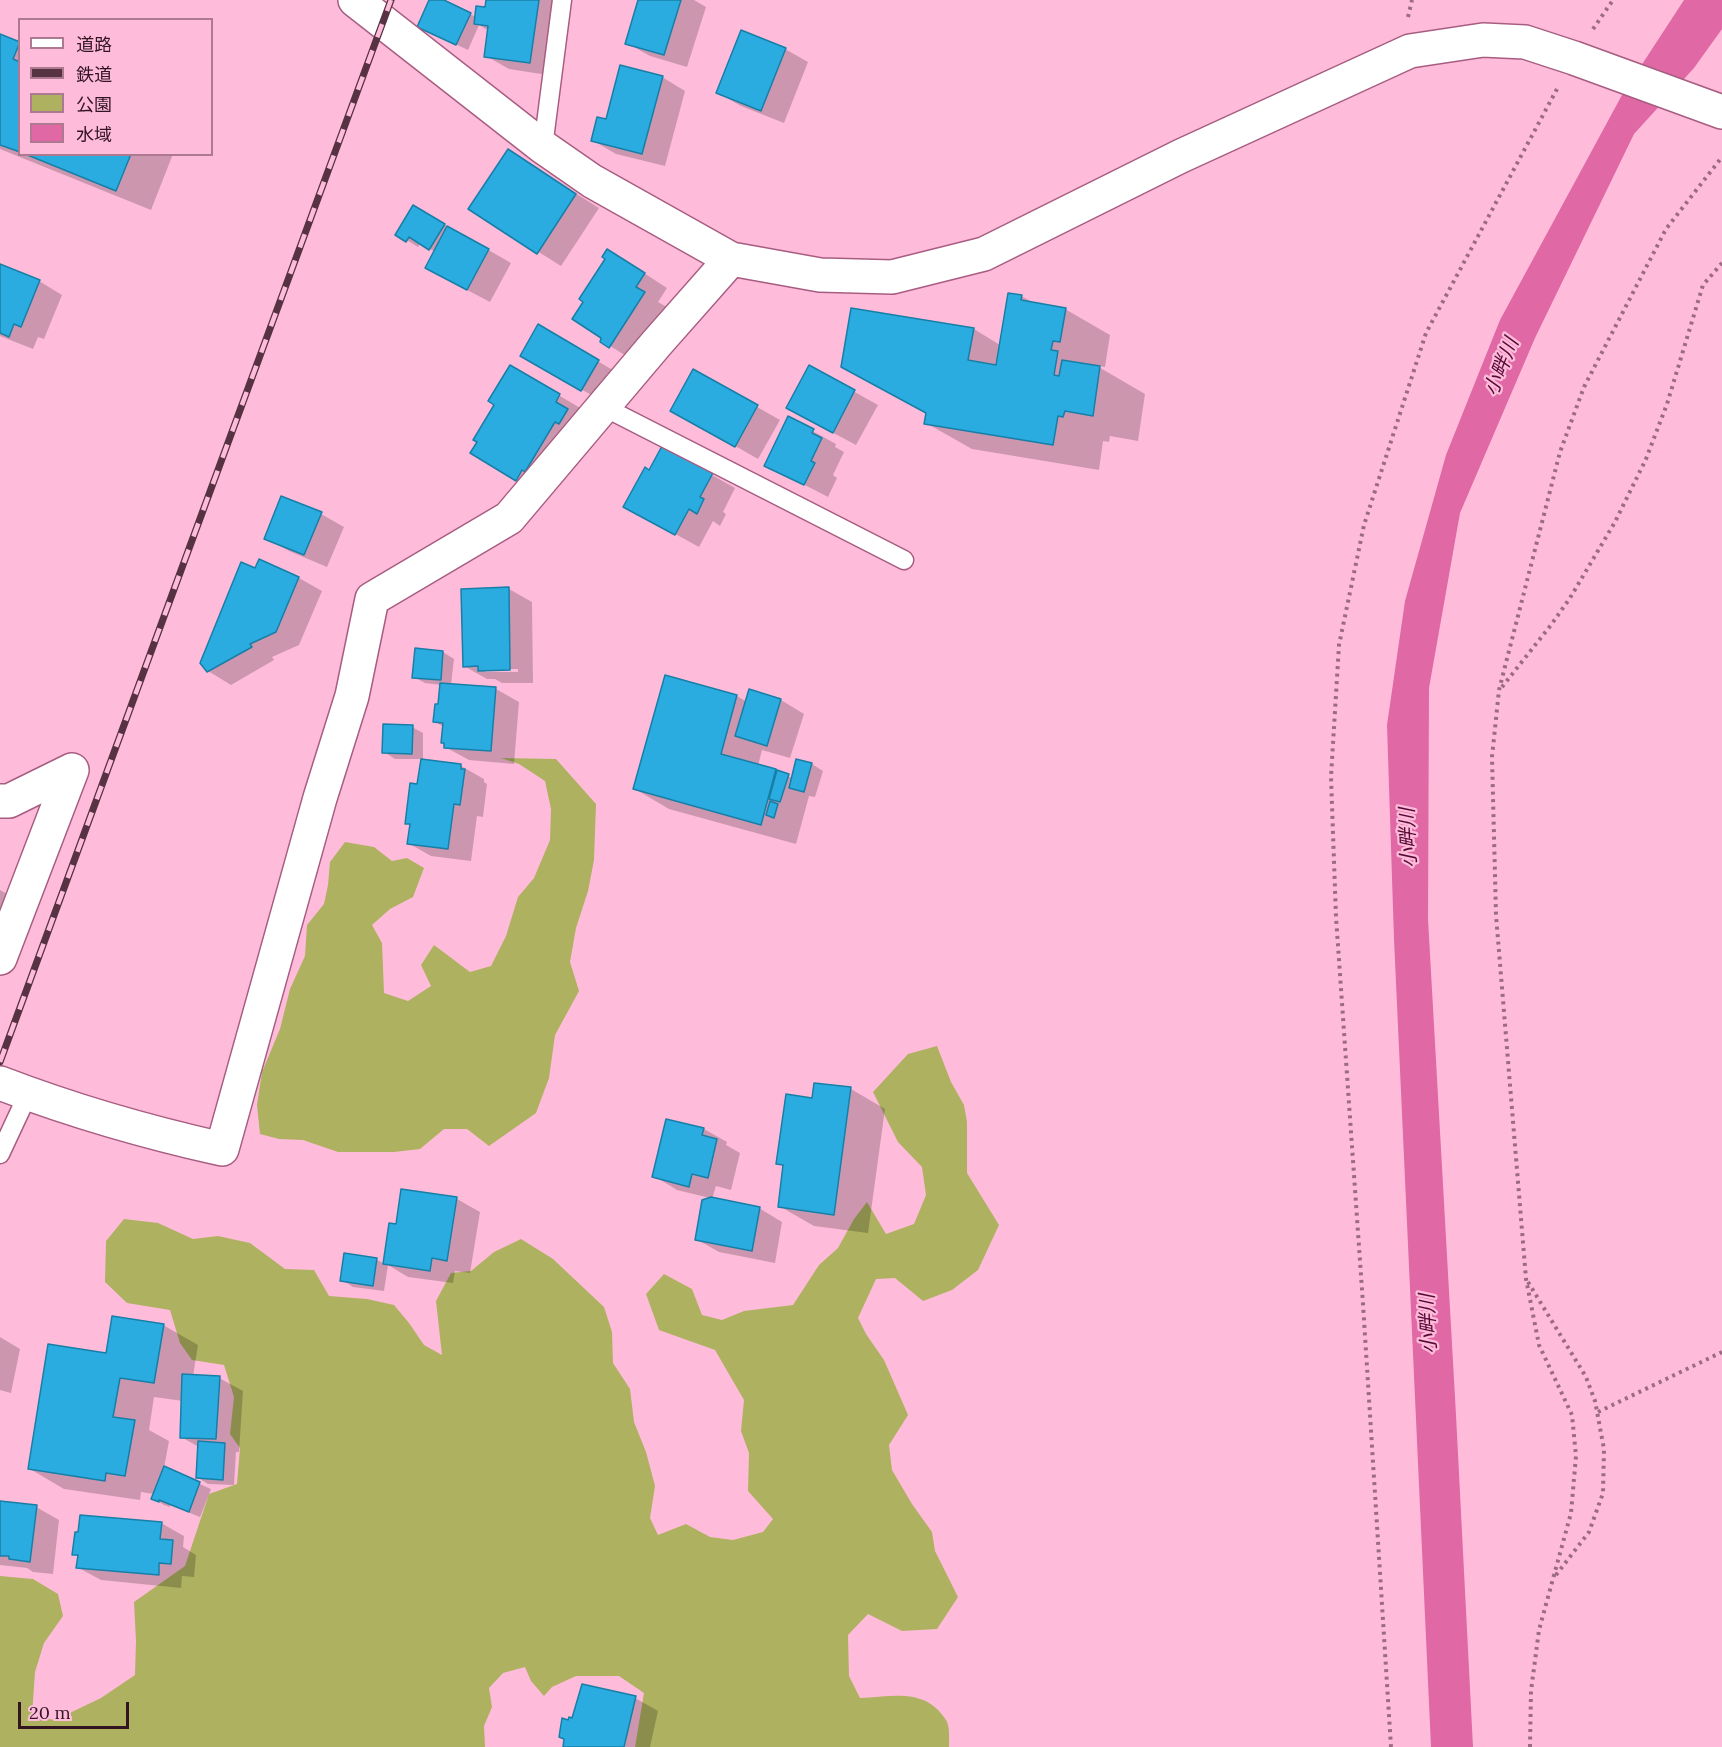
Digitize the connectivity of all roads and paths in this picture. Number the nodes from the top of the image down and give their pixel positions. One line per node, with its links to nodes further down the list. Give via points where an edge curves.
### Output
1 (355, 0): 6 (street)
2 (562, 0): 6 (lane)
3 (1613, 0): 4 (path)
4 (1574, 58): 5 (street); 8 (street, via 1525,42 1482,40 1410,51 1181,156 984,254 892,277 820,275); 21 (path, via 1426,333 1364,525 1339,645 1331,777 1336,917)
5 (1722, 112)
6 (543, 147): 8 (street, via 592,180)
7 (1722, 157): 12 (path, via 1666,229 1584,387 1560,452)
8 (731, 259): 10 (street)
9 (1722, 263): 12 (path, via 1703,285 1667,404 1615,522 1570,598)
10 (602, 406): 11 (lane); 15 (street, via 510,518 372,599 352,696 222,1149 153,1134)
11 (904, 560)
12 (1500, 690): 17 (path, via 1492,757 1496,915)
13 (0, 801): 14 (street, via 9,801 72,770)
14 (0, 958)
15 (14, 1088): 16 (lane)
16 (0, 1154)
17 (1526, 1279): 19 (path, via 1586,1377); 20 (path, via 1539,1345 1572,1415 1576,1456 1571,1513)
18 (1722, 1352): 19 (path)
19 (1598, 1412): 20 (path, via 1604,1449 1603,1493 1589,1532)
20 (1553, 1577): 22 (path, via 1539,1630 1531,1691)
21 (1391, 1747)
22 (1530, 1747)

